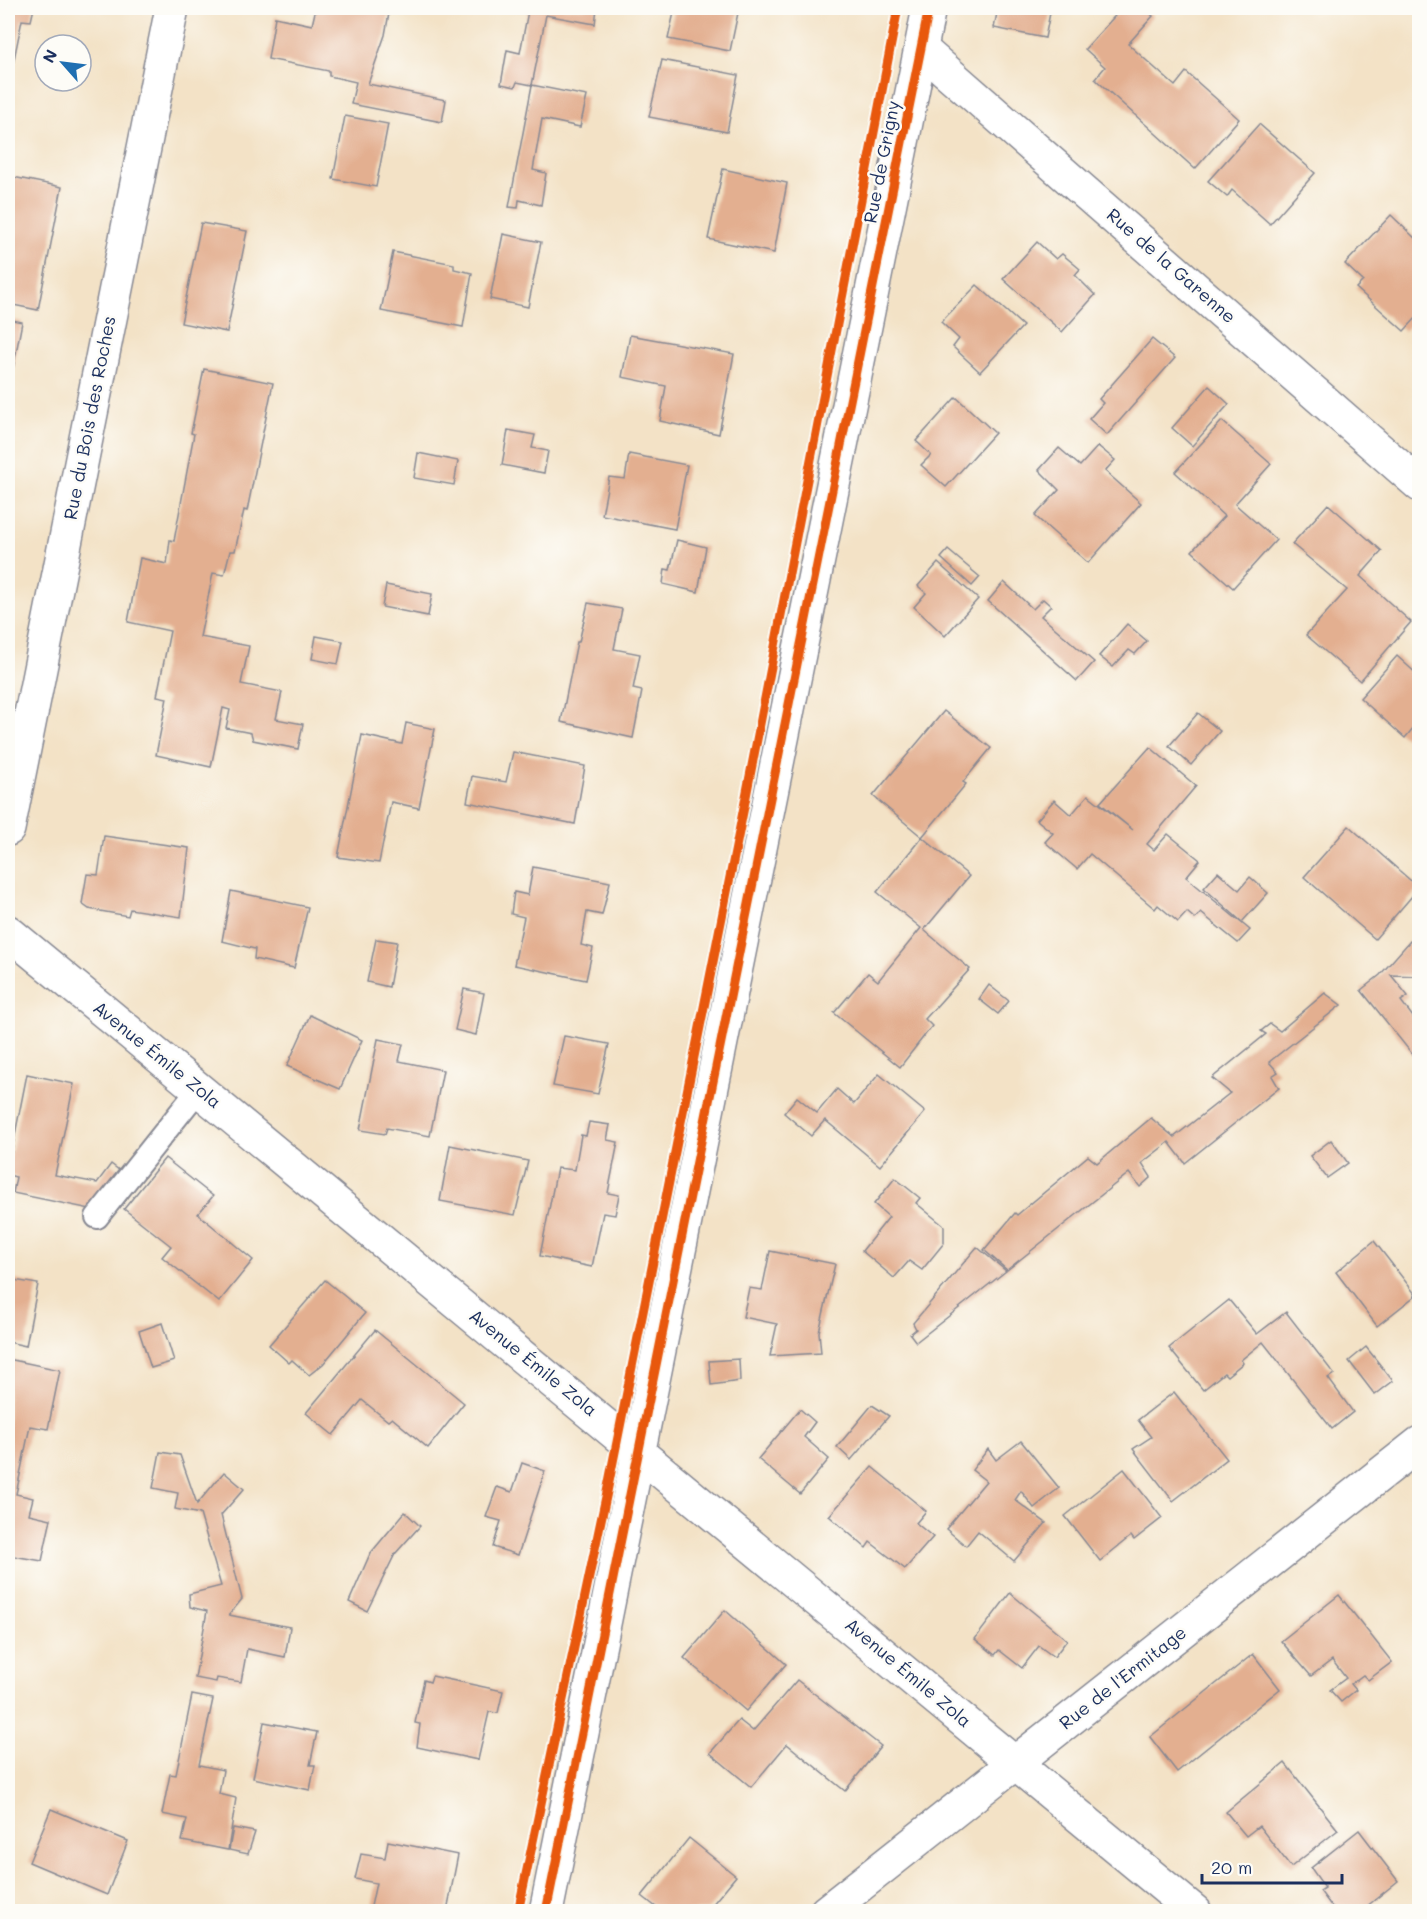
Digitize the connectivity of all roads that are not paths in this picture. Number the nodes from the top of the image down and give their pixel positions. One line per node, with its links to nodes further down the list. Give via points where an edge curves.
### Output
1 (172, 8): 5 (street, Rue du Bois des Roches)
2 (930, 8): 3 (street, Rue de Grigny)
3 (921, 49): 4 (street, Rue de la Garenne); 10 (street, Rue de Grigny)
4 (1419, 485)
5 (8, 829)
6 (8, 932): 7 (street, Avenue Émile Zola)
7 (199, 1089): 8 (lane); 10 (street, Avenue Émile Zola)
8 (97, 1217)
9 (1419, 1443): 11 (street, Rue de l'Ermitage)
10 (639, 1451): 11 (street, Avenue Émile Zola); 12 (street, Rue de Grigny)
11 (1016, 1762): 13 (street, Rue de l'Ermitage); 14 (street, Avenue Émile Zola)
12 (546, 1911)
13 (826, 1911)
14 (1195, 1911)

